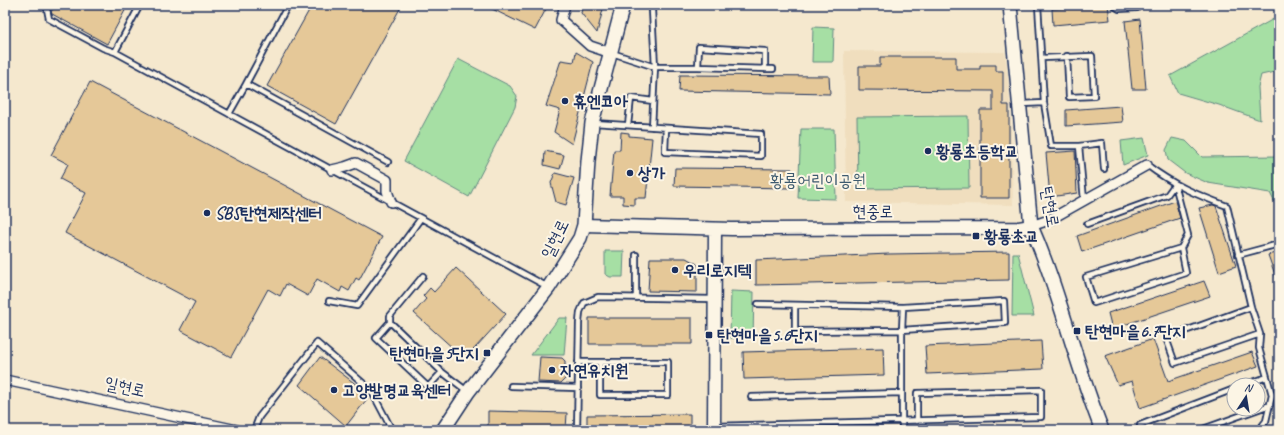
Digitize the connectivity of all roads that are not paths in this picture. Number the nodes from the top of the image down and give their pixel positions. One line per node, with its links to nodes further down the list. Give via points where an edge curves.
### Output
1 (49, 5): 11 (lane, via 49,19)
2 (140, 5): 11 (lane)
3 (288, 5): 19 (lane)
4 (565, 5): 12 (street, via 561,20 590,46)
5 (623, 5): 12 (main road, 일현로)
6 (654, 5): 15 (lane)
7 (1010, 5): 22 (main road, 탄현로)
8 (1038, 5): 14 (lane)
9 (1113, 5): 10 (lane, via 1119,9)
10 (1137, 8)
11 (115, 52): 23 (lane)
12 (611, 53): 15 (lane); 24 (main road, 일현로)
13 (1067, 56): 13 (lane, via 1092,56 1094,96 1069,97); 14 (lane)
14 (1042, 58): 21 (lane)
15 (654, 67): 16 (lane); 20 (lane)
16 (698, 67): 17 (lane); 17 (lane, via 699,47 765,51)
17 (765, 69): 18 (lane)
18 (773, 69)
19 (246, 84): 23 (lane); 29 (lane)
20 (653, 101): 25 (lane, via 632,98); 26 (lane)
21 (1044, 102): 22 (lane); 28 (lane, via 1051,146)
22 (1020, 104): 39 (main road, 탄현로)
23 (229, 114): 32 (lane)
24 (592, 123): 25 (lane); 38 (main road, 일현로)
25 (628, 125): 26 (lane)
26 (652, 127): 27 (lane)
27 (666, 128): 27 (lane, via 761,134 761,156 665,152)
28 (1079, 146): 31 (lane, via 1102,143); 34 (lane)
29 (388, 162)
30 (1147, 165): 33 (lane); 34 (street)
31 (1104, 169)
32 (332, 170): 35 (lane); 35 (street, via 356,163 387,180 387,191)
33 (1175, 184): 37 (lane, via 1166,195); 42 (lane, via 1188,235); 44 (lane, via 1227,206)
34 (1084, 200): 39 (street, via 1049,220)
35 (392, 202): 36 (lane)
36 (421, 218): 46 (lane); 49 (lane, via 357,306)
37 (1087, 224)
38 (584, 225): 40 (street, 현중로); 46 (main road, 일현로, via 574,249)
39 (1032, 226): 40 (street, 현중로); 79 (main road, 탄현로)
40 (715, 229): 48 (street)
41 (1279, 244): 44 (lane)
42 (1181, 248): 42 (lane, via 1186,273 1094,303 1086,277)
43 (636, 255): 47 (lane)
44 (1238, 255): 53 (lane)
45 (423, 276): 54 (lane, via 390,316)
46 (550, 287): 64 (main road, 일현로)
47 (636, 298): 48 (lane); 57 (lane, via 598,297 584,303 580,312)
48 (714, 299): 72 (street)
49 (329, 301)
50 (758, 304): 51 (lane)
51 (795, 305): 52 (lane); 55 (lane, via 795,331)
52 (903, 307): 55 (lane); 55 (lane, via 1004,301 1005,323)
53 (1250, 307): 56 (lane); 56 (lane, via 1166,338 1175,363)
54 (390, 322): 59 (lane); 59 (lane, via 376,338 428,387)
55 (902, 330): 66 (lane)
56 (1260, 334): 60 (lane, via 1259,348)
57 (578, 362): 58 (lane); 63 (lane)
58 (600, 362): 58 (lane, via 668,362 668,394 600,395)
59 (442, 372): 64 (lane)
60 (1267, 377): 68 (lane, via 1272,395)
61 (5, 380): 73 (street, 일현로)
62 (511, 386): 63 (lane)
63 (578, 388): 77 (lane)
64 (468, 392): 76 (main road, 일현로)
65 (1226, 392): 80 (lane, via 1140,425)
66 (902, 393): 67 (lane); 69 (lane)
67 (751, 397)
68 (1270, 405): 81 (lane); 82 (lane, via 1266,420)
69 (902, 421): 70 (lane); 71 (lane); 78 (lane)
70 (917, 421): 70 (lane, via 1042,416 1041,390 917,393)
71 (763, 427): 72 (lane)
72 (714, 428)
73 (237, 430)
74 (254, 430): 75 (lane, via 259,418 317,343 371,390)
75 (392, 430)
76 (443, 430)
77 (577, 430)
78 (902, 430)
79 (1102, 430)
80 (1141, 430)
81 (1200, 430)
82 (1259, 430)

